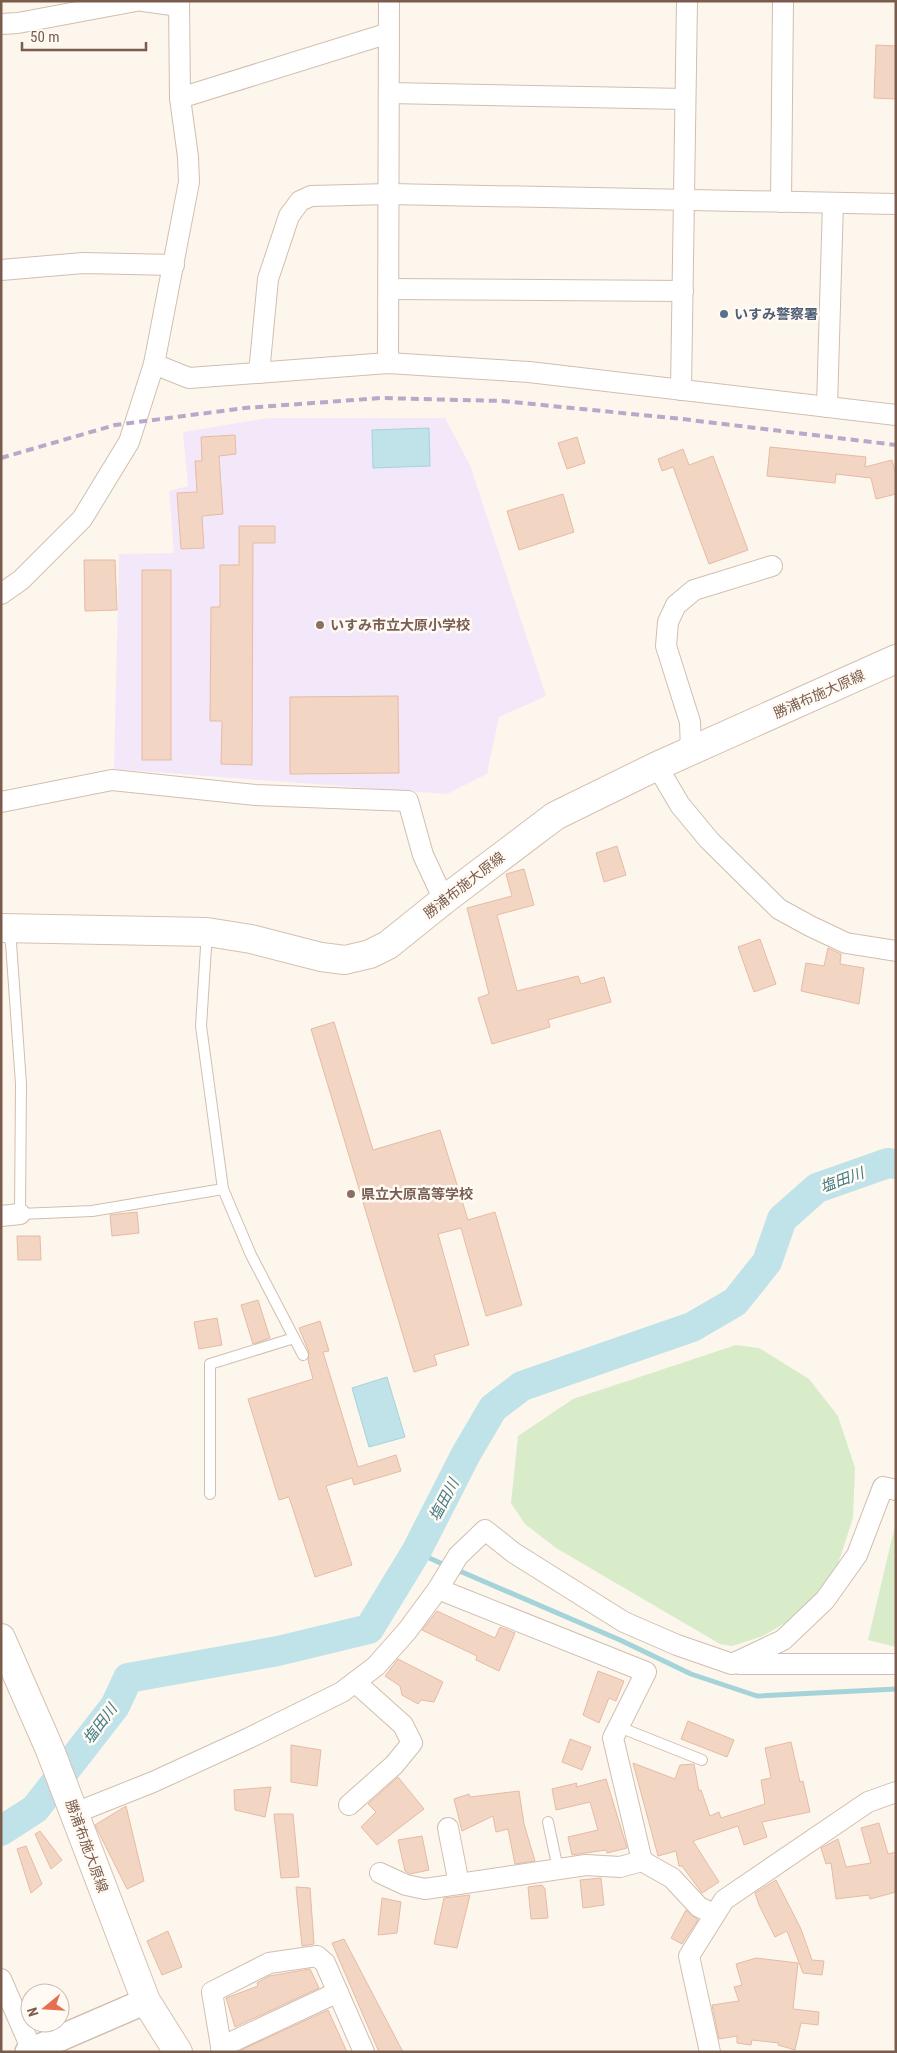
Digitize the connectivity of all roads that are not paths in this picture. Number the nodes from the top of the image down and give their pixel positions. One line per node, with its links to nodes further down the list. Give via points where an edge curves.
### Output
1 (136, 1): 7 (street)
2 (143, 1): 6 (street)
3 (389, 1): 8 (street)
4 (687, 1): 11 (street)
5 (783, 1): 14 (street)
6 (179, 4): 10 (street)
7 (1, 24)
8 (389, 32): 9 (street); 10 (street)
9 (389, 93): 11 (street); 12 (street)
10 (180, 98): 17 (street, via 189,182)
11 (685, 99): 13 (street)
12 (389, 194): 13 (street); 19 (street); 23 (street, via 311,196 300,201 288,216 268,279)
13 (684, 200): 14 (street); 20 (street)
14 (781, 202): 15 (street)
15 (833, 203): 16 (street); 25 (street)
16 (896, 204)
17 (174, 265): 18 (street, via 83,263); 22 (street)
18 (1, 270)
19 (389, 289): 20 (street); 21 (street)
20 (683, 291): 24 (street)
21 (388, 363): 23 (street); 24 (street, via 529,372)
22 (154, 364): 23 (street, via 189,378); 28 (street, via 129,442 82,519 20,580)
23 (258, 373)
24 (682, 390): 25 (street)
25 (827, 407): 26 (street)
26 (896, 416)
27 (772, 566): 30 (street, via 694,590 676,605 668,622 666,646 690,722)
28 (1, 594)
29 (896, 659): 30 (main road, 勝浦布施大原線)
30 (691, 752): 31 (main road, 勝浦布施大原線)
31 (657, 766): 33 (main road, 勝浦布施大原線, via 555,816); 36 (street, via 680,806 709,840 779,909 846,942)
32 (1, 802): 33 (street, via 112,780 256,795 408,801 423,855)
33 (444, 900): 35 (main road, 勝浦布施大原線, via 388,945 370,954 345,960)
34 (2, 924): 35 (main road, 勝浦布施大原線); 38 (lane, via 11,943 21,1084)
35 (207, 932): 37 (lane, via 201,1026)
36 (896, 951)
37 (223, 1189): 38 (lane, via 92,1211); 39 (lane, via 251,1254)
38 (11, 1215)
39 (294, 1338): 40 (lane); 42 (lane, via 210,1364)
40 (303, 1355)
41 (896, 1490): 45 (street, via 883,1487 857,1555 825,1600 783,1640)
42 (210, 1494)
43 (447, 1575): 45 (street, via 485,1530 514,1553 624,1622 677,1646); 47 (street, via 407,1631 376,1666); 48 (street, via 646,1672)
44 (1, 1638): 52 (main road, 勝浦布施大原線)
45 (732, 1664): 46 (street)
46 (896, 1664)
47 (354, 1682): 51 (street, via 403,1725 412,1744 394,1766); 52 (street, via 342,1692 153,1782)
48 (619, 1727): 49 (lane); 55 (street, via 613,1738)
49 (702, 1760)
50 (896, 1792): 59 (street, via 868,1802 724,1900)
51 (349, 1805)
52 (73, 1807): 62 (main road, 勝浦布施大原線)
53 (548, 1822): 56 (lane)
54 (448, 1828): 58 (street)
55 (642, 1862): 56 (street, via 620,1867 586,1865); 59 (street, via 672,1878 699,1907)
56 (558, 1869): 58 (street)
57 (380, 1873): 58 (street, via 406,1885 425,1888)
58 (459, 1884)
59 (714, 1914): 67 (street, via 689,1956)
60 (1, 1979): 64 (street)
61 (338, 1992): 63 (street); 63 (street, via 325,1963 317,1956 269,1963 246,1973 212,1992); 66 (street)
62 (146, 2001): 64 (street); 65 (main road, 勝浦布施大原線)
63 (221, 2050)
64 (30, 2051)
65 (178, 2052)
66 (364, 2052)
67 (710, 2052)

